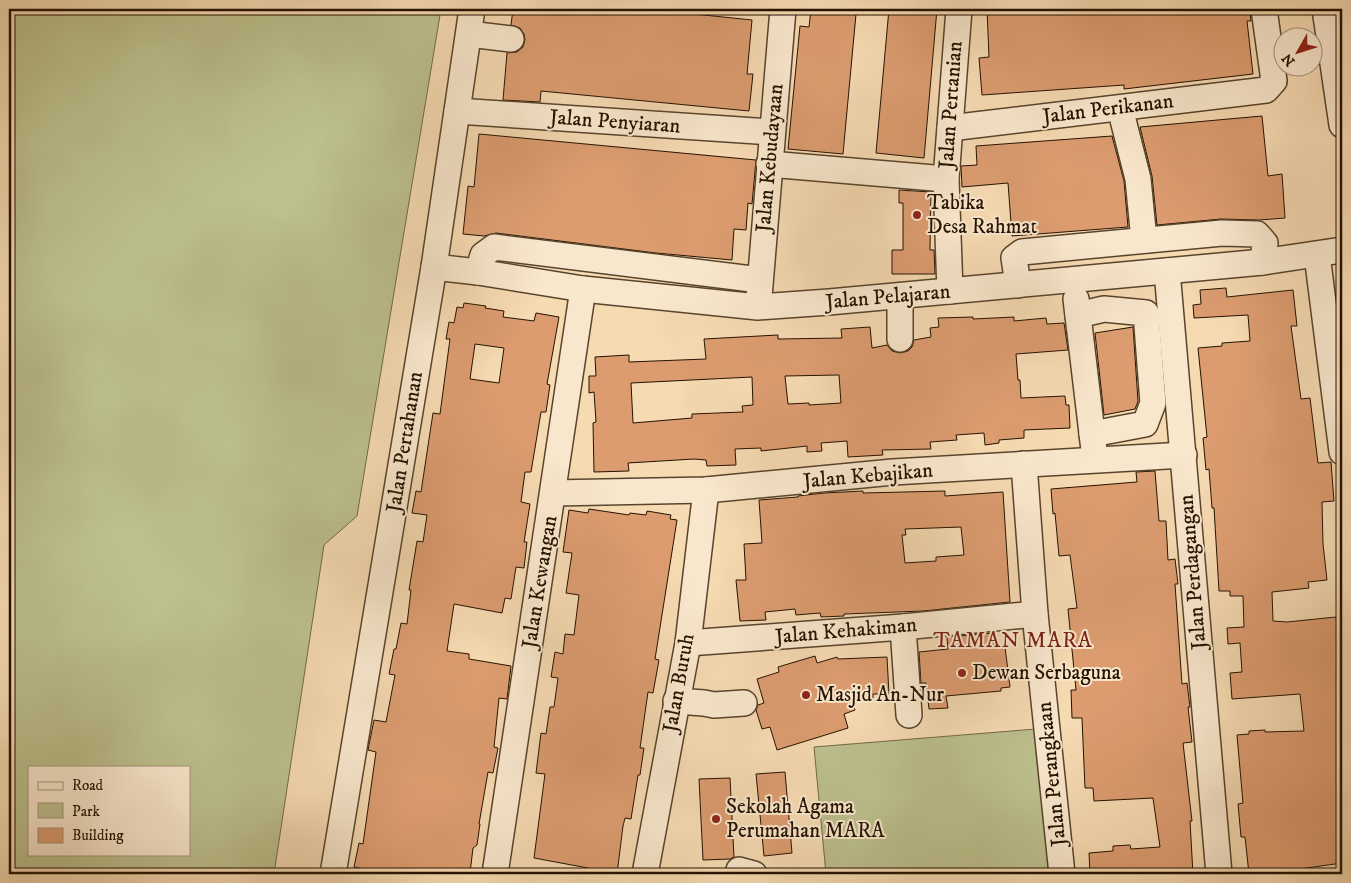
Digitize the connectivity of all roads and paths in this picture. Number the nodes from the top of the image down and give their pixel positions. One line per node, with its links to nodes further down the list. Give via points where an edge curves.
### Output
1 (472, 9): 6 (street, Jalan Pertahanan)
2 (783, 9): 12 (street, Jalan Kebudayaan)
3 (959, 9): 11 (street, Jalan Pertanian)
4 (1264, 9): 8 (street, Jalan Perikanan, via 1274,81 1266,90)
5 (1325, 9): 10 (street)
6 (469, 34): 7 (street); 9 (street, Jalan Pertahanan)
7 (511, 39)
8 (1120, 108): 11 (street, Jalan Perikanan); 15 (street, via 1138,179)
9 (457, 111): 12 (street, Jalan Penyiaran); 19 (street, Jalan Pertahanan)
10 (1342, 125)
11 (950, 128): 14 (street, Jalan Pertanian)
12 (772, 132): 13 (street, Jalan Kebudayaan)
13 (769, 164): 14 (street); 22 (street, Jalan Kebudayaan)
14 (946, 179): 26 (street, Jalan Pertanian)
15 (1144, 240): 18 (street, via 1222,233 1257,234 1265,243); 24 (street, via 1022,252 1014,258)
16 (1342, 250): 17 (street, Jalan Pelajaran)
17 (1316, 255): 18 (street, Jalan Pelajaran); 32 (street)
18 (1263, 262): 20 (street, Jalan Pelajaran)
19 (434, 267): 21 (street, Jalan Pelajaran); 44 (street, Jalan Pertahanan)
20 (1166, 271): 23 (street, Jalan Pelajaran); 33 (street, Jalan Perdagangan)
21 (478, 272): 22 (street, via 483,254 494,247); 25 (street, Jalan Pelajaran)
22 (760, 280): 28 (street, Jalan Kebudayaan)
23 (1073, 280): 24 (street, Jalan Pelajaran); 29 (street)
24 (1018, 285): 26 (street, Jalan Pelajaran)
25 (583, 289): 28 (street, Jalan Pelajaran); 37 (street, Jalan Kewangan)
26 (950, 291): 27 (street, Jalan Pelajaran)
27 (900, 296): 28 (street, Jalan Pelajaran); 30 (street)
28 (758, 307)
29 (1078, 316): 31 (street); 31 (street, via 1104,309 1146,313 1153,403 1145,424)
30 (900, 339)
31 (1092, 434): 34 (street)
32 (1342, 452)
33 (1184, 455): 34 (street, Jalan Kebajikan); 48 (street, Jalan Perdagangan)
34 (1096, 460): 35 (street, Jalan Kebajikan)
35 (1024, 464): 36 (street, Jalan Kebajikan, via 893,472); 38 (street, Jalan Perangkaan)
36 (706, 490): 37 (street, Jalan Kebajikan); 40 (street, Jalan Buruh)
37 (554, 493): 45 (street, Jalan Kewangan)
38 (1035, 614): 39 (street, Jalan Kehakiman); 47 (street, Jalan Perangkaan)
39 (903, 627): 40 (street, Jalan Kehakiman); 43 (street)
40 (688, 643): 41 (street, Jalan Buruh)
41 (676, 701): 42 (street, via 714,706); 46 (street, Jalan Buruh)
42 (744, 703)
43 (909, 715)
44 (334, 874)
45 (495, 874)
46 (645, 874)
47 (1062, 874)
48 (1219, 874)

